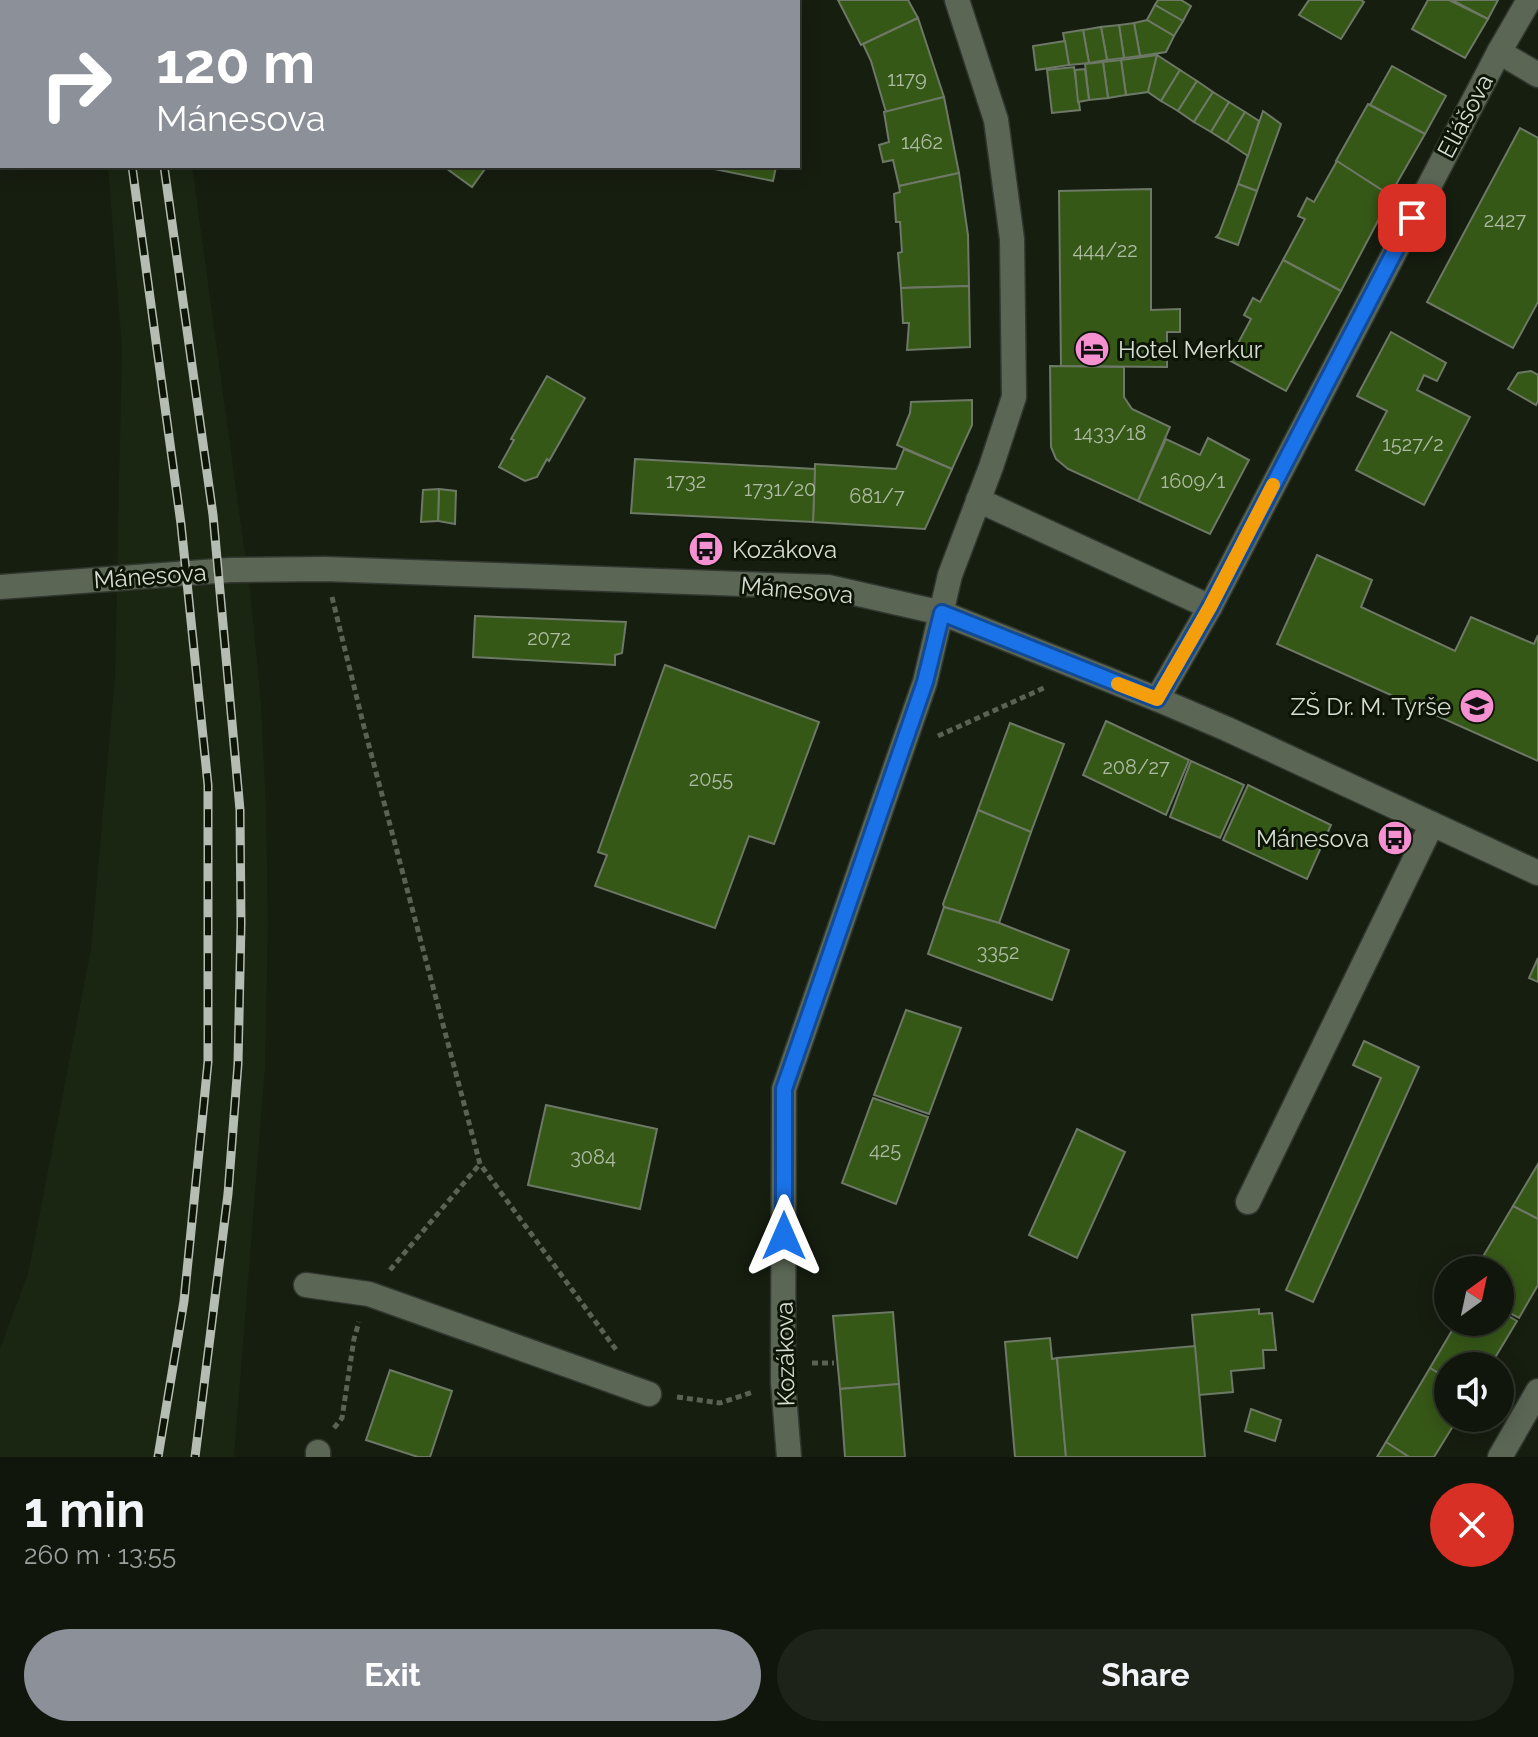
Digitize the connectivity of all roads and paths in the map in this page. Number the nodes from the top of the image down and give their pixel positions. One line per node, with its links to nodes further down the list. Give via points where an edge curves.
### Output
1 (957, 0): 5 (street, Kozákova, via 996,120 1012,239 1014,397)
2 (1529, 0): 3 (street, Eliášova)
3 (1499, 52): 4 (street); 8 (street, Eliášova)
4 (1538, 75)
5 (978, 500): 8 (street); 9 (street, Kozákova)
6 (325, 569): 7 (street, Mánesova, via 230,570); 9 (street, Mánesova, via 828,587); 15 (path)
7 (0, 587)
8 (1210, 607): 11 (street, Eliášova)
9 (942, 613): 11 (street, Mánesova); 21 (street, Kozákova, via 925,682 784,1089)
10 (1048, 687): 12 (path)
11 (1157, 699): 13 (street, Mánesova)
12 (937, 736)
13 (1432, 824): 14 (street, Mánesova); 16 (street)
14 (1538, 873)
15 (480, 1164): 18 (path); 23 (path)
16 (1248, 1202)
17 (306, 1285): 18 (street)
18 (369, 1294): 23 (street); 24 (path, via 354,1339 342,1418)
19 (807, 1363): 20 (path)
20 (834, 1363)
21 (783, 1382): 23 (path, via 720,1403); 25 (street, Kozákova)
22 (1538, 1391): 26 (street)
23 (649, 1394)
24 (318, 1455)
25 (789, 1457)
26 (1500, 1457)

